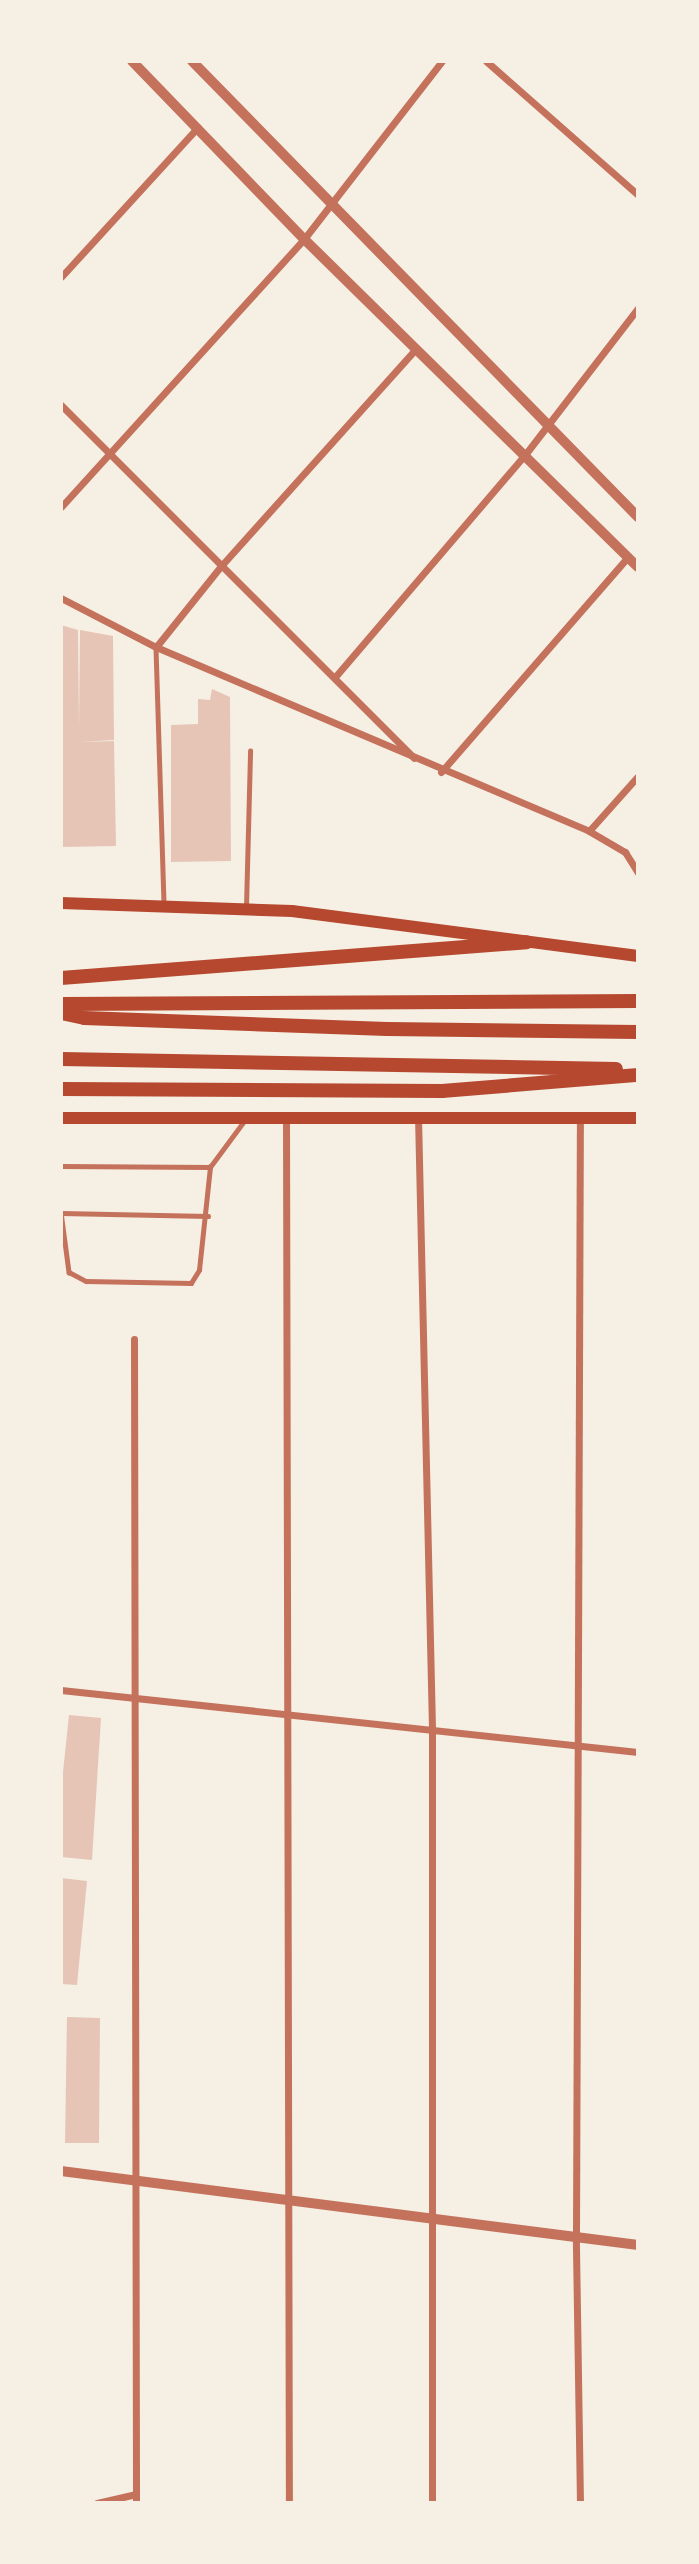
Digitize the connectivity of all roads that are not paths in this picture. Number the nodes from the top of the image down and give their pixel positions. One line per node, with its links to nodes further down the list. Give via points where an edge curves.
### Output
1 (132, 61): 5 (street)
2 (192, 61): 7 (street)
3 (442, 61): 7 (street)
4 (486, 61): 6 (street)
5 (198, 127): 8 (street); 9 (street)
6 (638, 195)
7 (332, 200): 8 (street); 13 (street)
8 (304, 239): 11 (street); 14 (street)
9 (61, 276)
10 (638, 308): 13 (street)
11 (415, 350): 15 (street); 19 (street)
12 (61, 405): 14 (street)
13 (547, 422): 15 (street); 17 (street)
14 (113, 452): 16 (street); 19 (street)
15 (524, 456): 18 (street); 23 (street)
16 (61, 507)
17 (638, 517)
18 (628, 557): 20 (street); 26 (street)
19 (221, 566): 22 (street); 23 (street)
20 (638, 567)
21 (61, 598): 22 (street)
22 (156, 647): 25 (street); 31 (lane)
23 (335, 677): 25 (street)
24 (250, 751): 32 (lane)
25 (417, 761): 26 (street)
26 (441, 772): 28 (street)
27 (638, 776): 28 (street)
28 (589, 831): 29 (street, via 625,852)
29 (638, 873)
30 (61, 903): 31 (main road)
31 (164, 906): 32 (main road)
32 (246, 908): 33 (main road)
33 (527, 942): 34 (main road); 35 (highway)
34 (638, 956)
35 (61, 978)
36 (638, 1001): 37 (highway)
37 (61, 1004)
38 (61, 1013): 39 (highway, via 84,1018 387,1029)
39 (638, 1032)
40 (61, 1059): 41 (highway)
41 (638, 1069)
42 (638, 1075): 43 (highway, via 398,1092)
43 (61, 1089)
44 (418, 1115): 46 (main road); 47 (main road); 58 (street)
45 (247, 1116): 46 (main road); 48 (main road); 51 (lane)
46 (286, 1116): 57 (street)
47 (580, 1117): 49 (main road); 59 (street)
48 (61, 1118)
49 (638, 1118)
50 (61, 1166): 51 (lane)
51 (210, 1167): 53 (lane)
52 (61, 1212): 53 (lane); 53 (lane, via 69,1272 86,1281 191,1283 199,1270)
53 (208, 1216)
54 (134, 1339): 56 (street)
55 (61, 1690): 56 (street)
56 (133, 1698): 57 (street); 62 (street)
57 (288, 1714): 58 (street); 63 (street)
58 (432, 1730): 59 (street); 64 (street)
59 (577, 1746): 60 (street); 65 (street)
60 (638, 1752)
61 (61, 2171): 62 (street)
62 (134, 2179): 63 (street); 67 (street)
63 (286, 2198): 64 (street); 70 (street)
64 (430, 2218): 65 (street); 71 (street)
65 (576, 2236): 66 (street); 72 (street)
66 (638, 2245)
67 (135, 2494): 68 (street); 69 (street)
68 (97, 2503)
69 (135, 2503)
70 (289, 2503)
71 (432, 2503)
72 (580, 2503)

